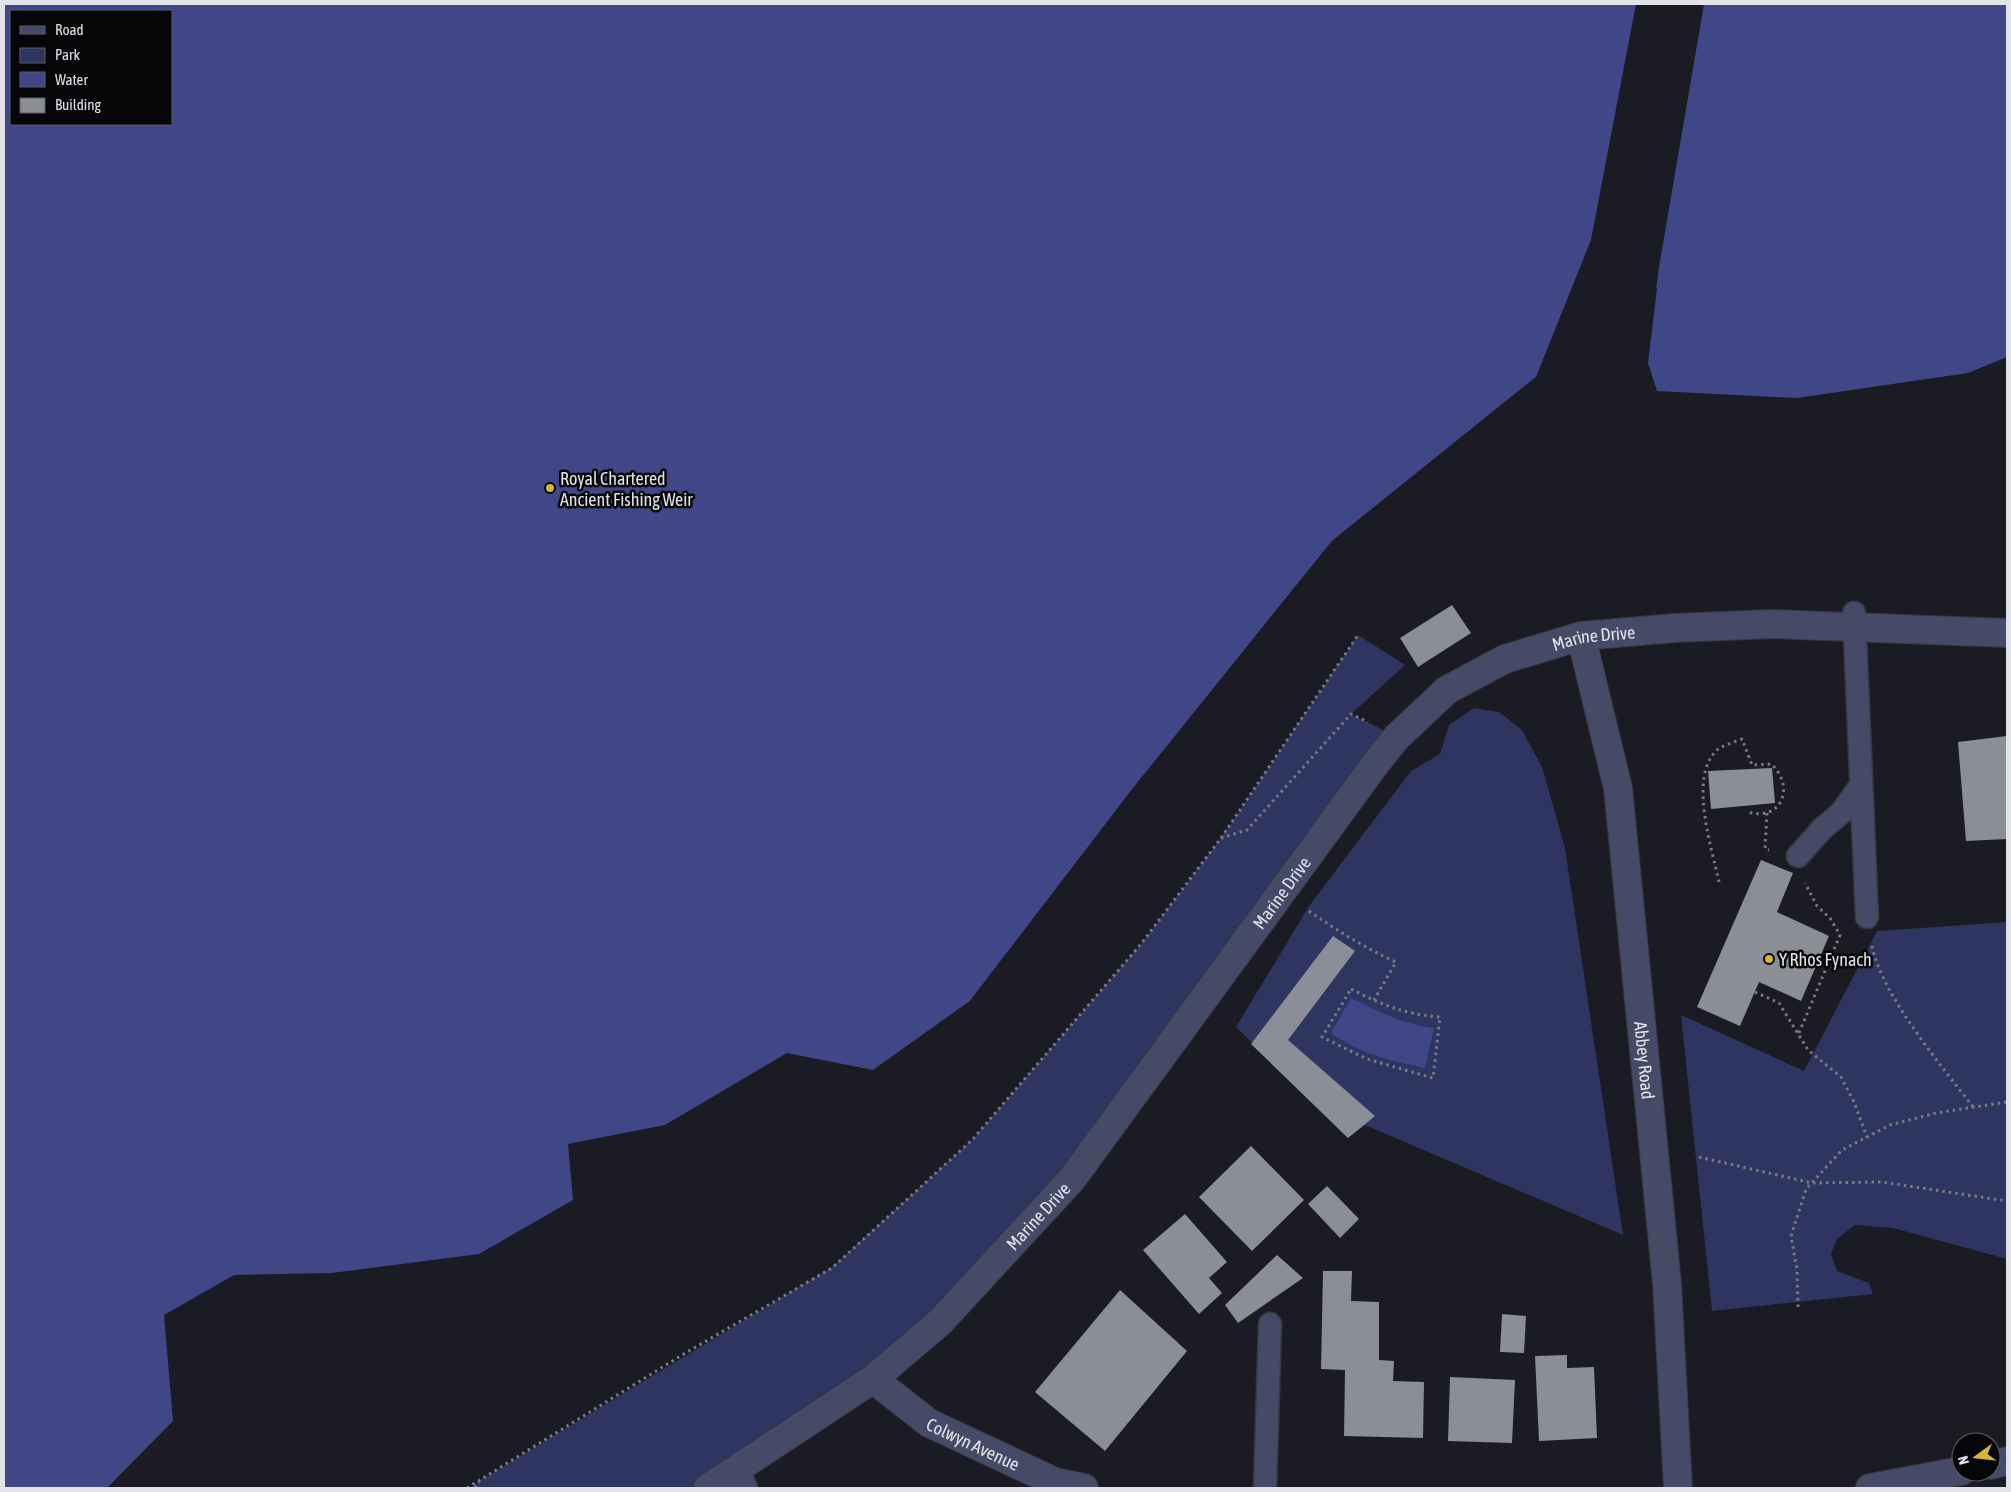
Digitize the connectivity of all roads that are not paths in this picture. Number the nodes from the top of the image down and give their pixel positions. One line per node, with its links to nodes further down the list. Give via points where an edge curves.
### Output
1 (1854, 620): 2 (street, Marine Drive); 3 (street, Marine Drive); 4 (lane)
2 (2007, 633)
3 (1581, 636): 8 (street, Marine Drive, via 1505,659 1447,690 1397,737 1072,1179 940,1322); 14 (street, Abbey Road, via 1618,788 1667,1284)
4 (1861, 785): 5 (lane, via 1841,813); 6 (lane)
5 (1798, 856)
6 (1869, 928)
7 (1270, 1324): 13 (lane)
8 (873, 1379): 10 (street, Marine Drive); 12 (street, Colwyn Avenue, via 929,1423 1055,1482)
9 (1951, 1473): 15 (street)
10 (742, 1478): 11 (street, Marine Drive)
11 (708, 1488)
12 (1084, 1488)
13 (1265, 1488)
14 (1678, 1488)
15 (1870, 1488)

